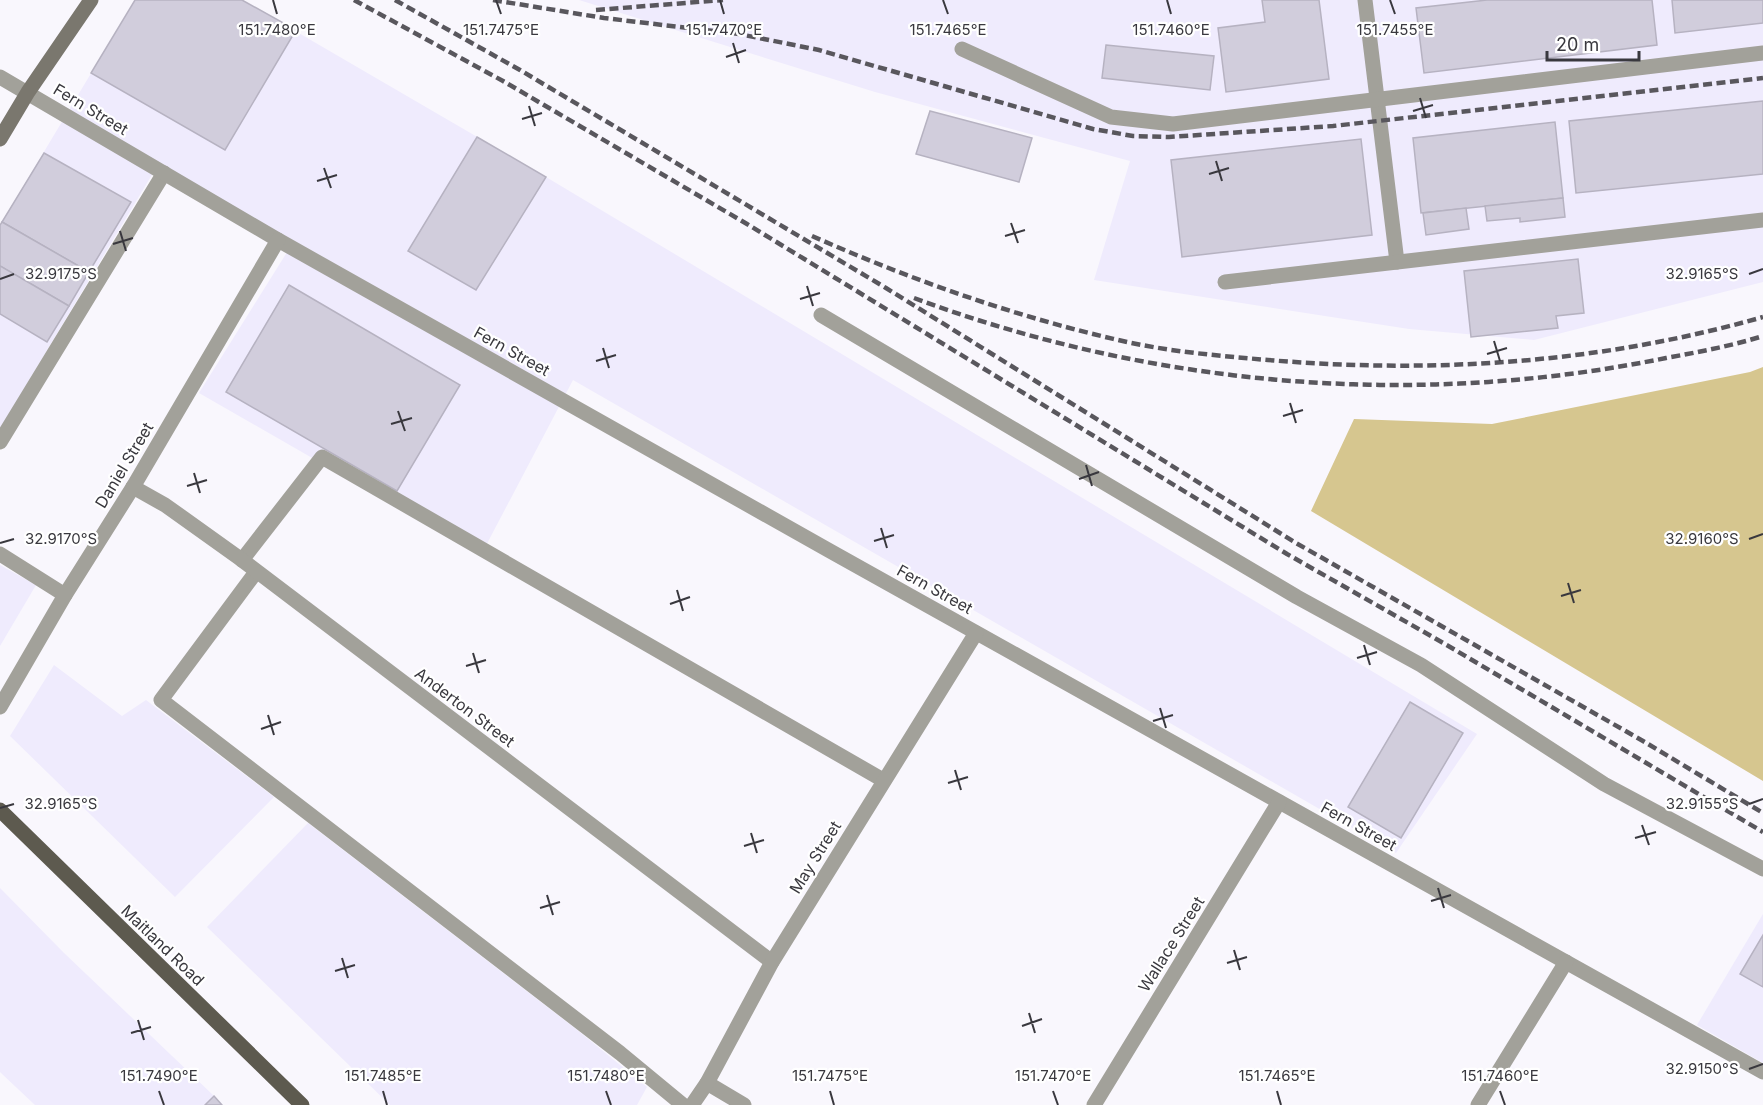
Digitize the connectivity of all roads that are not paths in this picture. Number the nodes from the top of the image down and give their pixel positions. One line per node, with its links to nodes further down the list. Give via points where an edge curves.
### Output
1 (91, 0): 6 (main road)
2 (1365, 0): 7 (street)
3 (962, 49): 7 (street, via 1111,117 1173,124)
4 (1763, 52): 7 (street)
5 (0, 77): 6 (street, Fern Street)
6 (28, 92): 8 (main road); 9 (street, Fern Street)
7 (1378, 98): 12 (street)
8 (0, 139)
9 (165, 173): 11 (street, Fern Street); 15 (street)
10 (1763, 220): 12 (street)
11 (278, 240): 16 (street, Daniel Street); 21 (street, Fern Street)
12 (1397, 262): 13 (street)
13 (1225, 282)
14 (821, 315): 26 (street, via 1297,597 1421,665 1604,784)
15 (0, 442)
16 (133, 487): 18 (street, Anderton Street); 20 (street, Daniel Street)
17 (0, 554): 20 (street)
18 (242, 560): 19 (street, Anderton Street); 23 (street, via 322,457)
19 (256, 572): 27 (street, Anderton Street); 32 (street, via 161,700)
20 (65, 595): 22 (street, Daniel Street)
21 (976, 633): 23 (street, May Street); 24 (street, Fern Street)
22 (0, 707)
23 (883, 780): 27 (street, May Street)
24 (1279, 802): 28 (street, Fern Street); 35 (street, Wallace Street)
25 (0, 810): 31 (main road, Maitland Road)
26 (1763, 869)
27 (772, 962): 30 (street, May Street)
28 (1566, 962): 29 (street, Fern Street); 36 (street)
29 (1763, 1072)
30 (707, 1083): 33 (street, May Street); 34 (street)
31 (302, 1105)
32 (683, 1105)
33 (692, 1105)
34 (744, 1105)
35 (1094, 1105)
36 (1478, 1105)

